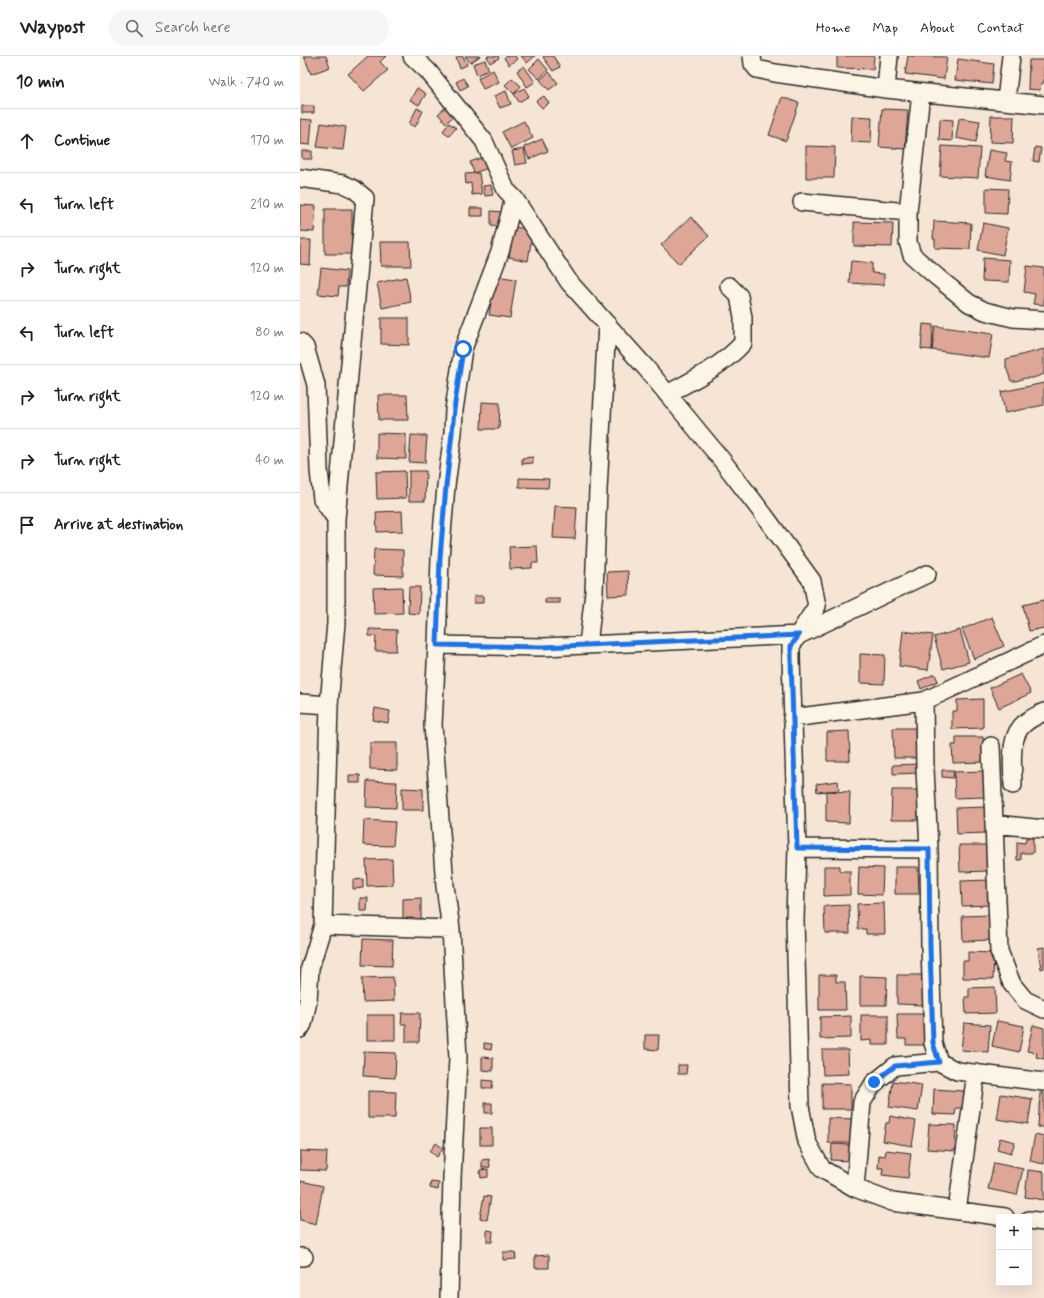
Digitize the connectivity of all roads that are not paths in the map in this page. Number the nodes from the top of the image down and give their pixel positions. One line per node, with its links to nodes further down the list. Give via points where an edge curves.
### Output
1 (412, 56): 10 (street, via 428,71 484,141 506,190)
2 (752, 56): 5 (street, via 757,69 765,71)
3 (888, 56): 5 (street)
4 (1011, 56): 7 (street)
5 (886, 89): 6 (street)
6 (921, 93): 7 (street); 12 (street)
7 (1006, 101): 8 (street)
8 (1044, 105)
9 (300, 178): 18 (street, via 343,184 365,198)
10 (514, 198): 15 (street, via 569,282); 21 (street, via 500,252 463,349 446,486)
11 (802, 202): 12 (street)
12 (908, 212): 14 (street, via 908,242 912,255 937,277 985,311 1013,318)
13 (729, 286): 17 (street, via 739,296 744,317 744,343 731,356 704,375)
14 (1044, 320)
15 (607, 324): 17 (street); 22 (street, via 594,592)
16 (300, 342): 18 (street, via 305,347 316,385 322,499)
17 (667, 394): 20 (street, via 745,490 812,581 817,606)
18 (336, 519): 26 (street, via 336,623)
19 (927, 574): 20 (street)
20 (799, 635): 22 (street); 28 (street, via 791,646)
21 (437, 645): 22 (street); 36 (street, via 433,725 445,886)
22 (588, 645)
23 (1044, 645): 24 (street)
24 (924, 701): 28 (street); 34 (street, via 924,769)
25 (300, 703): 26 (street)
26 (329, 705): 35 (street)
27 (1044, 712): 30 (street, via 1024,723 1015,737)
28 (792, 718): 33 (street)
29 (991, 746): 31 (street)
30 (1013, 786)
31 (995, 824): 32 (street); 37 (street, via 999,951 1012,984 1025,1000)
32 (1044, 829)
33 (797, 848): 34 (street); 42 (street, via 795,920 800,1106 807,1142 822,1169)
34 (929, 849): 39 (street, via 933,1043)
35 (322, 925): 36 (street); 38 (street, via 310,968 308,1001)
36 (451, 929): 47 (street, via 458,1058)
37 (1044, 1009)
38 (300, 1029)
39 (939, 1062): 40 (street, via 957,1071); 42 (street, via 895,1066 874,1082 862,1102)
40 (976, 1073): 41 (street); 43 (street)
41 (1044, 1082)
42 (855, 1188): 43 (street, via 892,1202)
43 (957, 1211): 44 (street)
44 (996, 1216)
45 (1032, 1220): 46 (street)
46 (1044, 1222)
47 (449, 1298)

